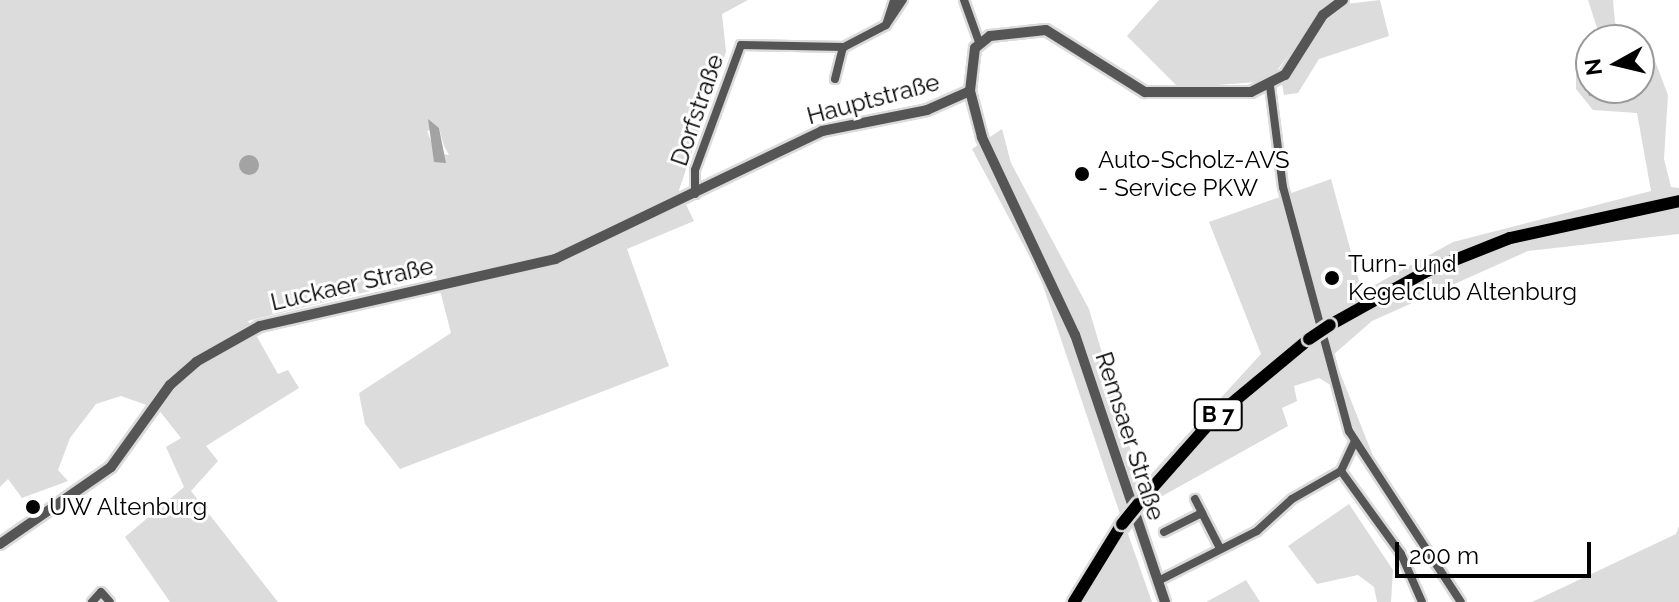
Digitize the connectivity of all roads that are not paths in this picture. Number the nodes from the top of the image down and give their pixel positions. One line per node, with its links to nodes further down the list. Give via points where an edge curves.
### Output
1 (894, 0): 5 (street)
2 (903, 0): 5 (street, Dorfstraße)
3 (964, 0): 6 (street)
4 (1343, 0): 9 (street, via 1323,15 1297,60)
5 (886, 25): 7 (street, Dorfstraße)
6 (979, 42): 9 (street, via 1046,30 1128,86 1155,94); 10 (street, Hauptstraße)
7 (843, 47): 8 (street); 11 (street, Dorfstraße, via 741,45)
8 (835, 79)
9 (1270, 86): 13 (street, via 1283,187)
10 (970, 91): 11 (street, Hauptstraße, via 927,110 822,131); 20 (street, Remsaer Straße, via 982,137 1054,283 1114,468)
11 (690, 197): 18 (street, Luckaer Straße, via 555,259 312,308 222,345 170,385 111,467)
12 (1678, 201): 23 (highway, B 7, bridge, via 1510,238 1427,271 1330,325 1214,418 1122,524)
13 (1354, 443): 14 (street); 26 (street, via 1416,524)
14 (1341, 471): 19 (street, via 1292,499 1257,531); 25 (street, via 1401,554)
15 (1195, 499): 16 (street)
16 (1202, 513): 17 (street); 19 (street)
17 (1164, 532)
18 (0, 544)
19 (1219, 547): 20 (street)
20 (1162, 579): 24 (street, Remsaer Straße)
21 (92, 602): 22 (street, via 101,592)
22 (110, 602)
23 (1074, 602)
24 (1165, 602)
25 (1422, 602)
26 (1461, 602)

